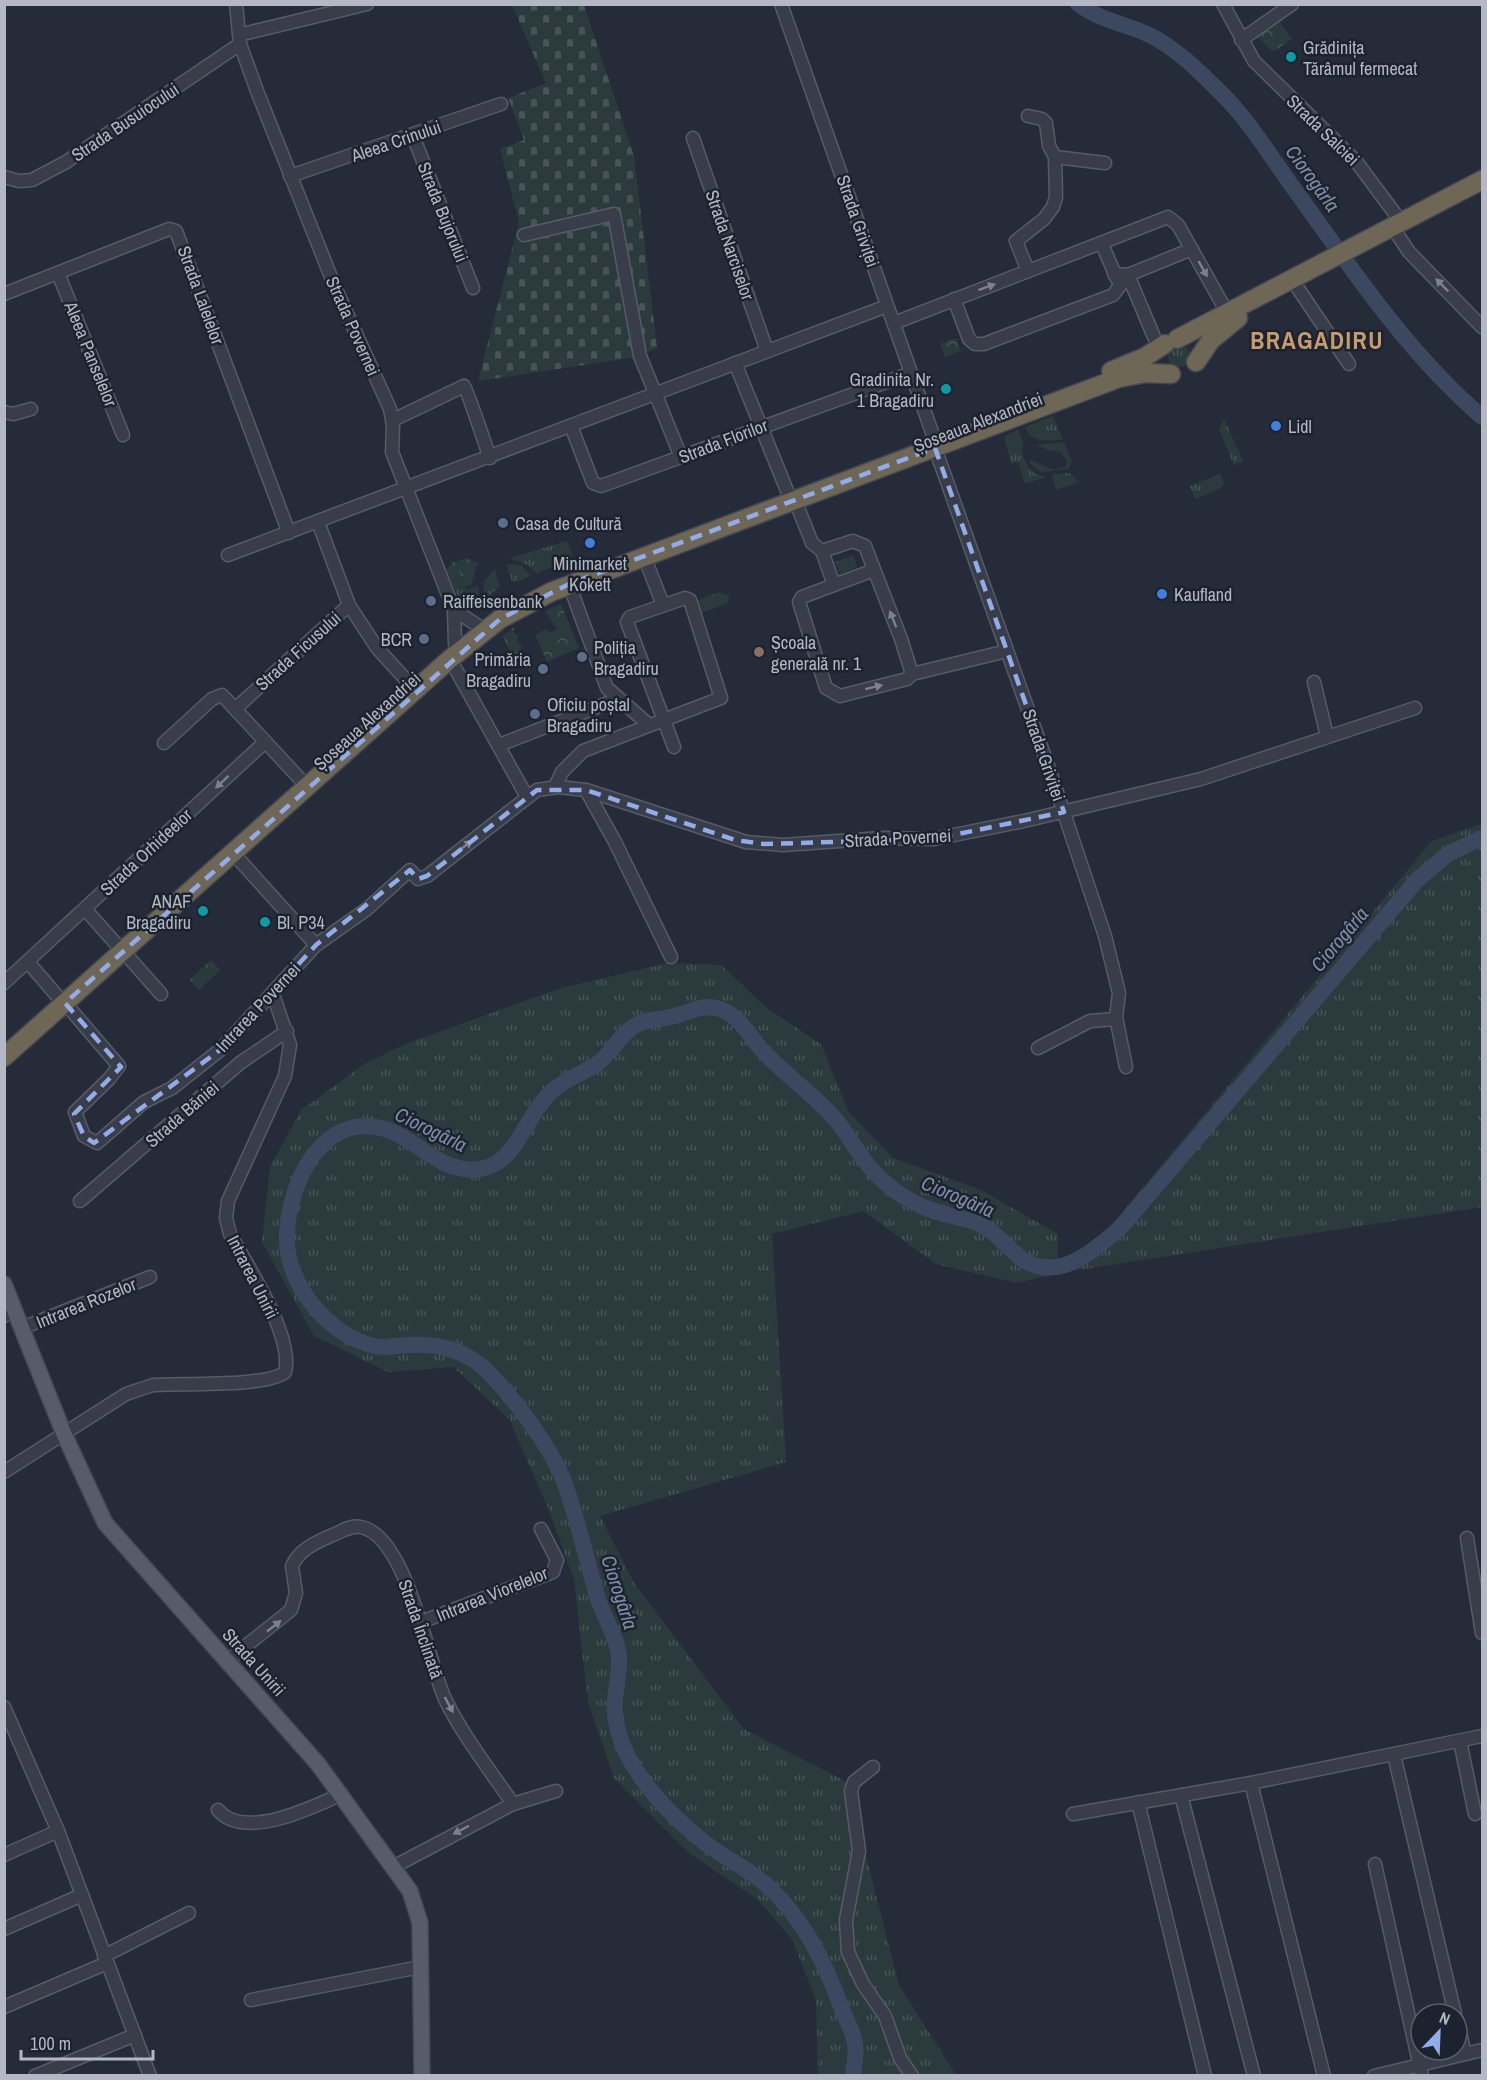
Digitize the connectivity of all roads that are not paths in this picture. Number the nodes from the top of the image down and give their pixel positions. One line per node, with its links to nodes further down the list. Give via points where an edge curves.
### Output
1 (236, 4): 8 (street, Strada Povernei)
2 (367, 4): 6 (street)
3 (781, 4): 33 (street, Strada Griviței)
4 (1223, 4): 7 (street, Strada Salciei)
5 (1292, 4): 7 (street)
6 (248, 33)
7 (1241, 40): 19 (street, Strada Salciei, via 1263,71 1355,160)
8 (240, 44): 15 (street, Strada Povernei); 16 (street, Strada Busuiocului, via 66,162 32,180)
9 (501, 104): 11 (street, Aleea Crinului)
10 (1028, 116): 13 (street, via 1046,123)
11 (412, 136): 15 (street, Aleea Crinului); 30 (street, Strada Bujorului)
12 (693, 138): 38 (street, Strada Narciselor)
13 (1055, 157): 14 (street); 23 (street, via 1057,185 1053,207 1016,241)
14 (1105, 163)
15 (290, 176): 47 (street, Strada Povernei)
16 (4, 177)
17 (1482, 180): 19 (highway, Șoseaua Alexandriei)
18 (1482, 189): 19 (highway, Șoseaua Alexandriei)
19 (1391, 233): 26 (highway, Șoseaua Alexandriei); 36 (street, Strada Salciei, one-way to 19)
20 (524, 235): 44 (street, via 614,213 640,356)
21 (1102, 244): 22 (street, via 1168,217 1178,225); 23 (street); 25 (street)
22 (1192, 249): 27 (street); 34 (street, one-way to 34)
23 (1028, 271): 32 (street, one-way to 23)
24 (58, 273): 31 (street, Strada Lalelelor); 50 (street, Aleea Panselelor); 57 (street, Strada Lalelelor, via 169,230 176,231)
25 (1114, 274): 27 (street); 28 (street)
26 (1313, 274): 29 (highway, Șoseaua Alexandriei); 34 (highway, Șoseaua Alexandriei)
27 (1128, 275): 28 (street); 37 (street)
28 (1120, 287): 32 (street, via 1113,295 979,345 969,339)
29 (1297, 287): 39 (highway, Șoseaua Alexandriei, via 1235,320 1211,340); 41 (street)
30 (473, 288)
31 (4, 294)
32 (954, 299): 35 (street)
33 (887, 306): 35 (street, Strada Griviței); 38 (street)
34 (1228, 314): 37 (highway, Șoseaua Alexandriei)
35 (894, 323): 42 (street, Strada Griviței)
36 (1482, 327)
37 (1165, 340): 39 (highway, via 1192,345); 43 (highway, via 1160,363); 51 (highway, Șoseaua Alexandriei, via 1145,357)
38 (767, 351): 40 (street)
39 (1196, 362): 43 (highway, Șoseaua Alexandriei, via 1187,373)
40 (735, 363): 44 (street); 49 (street)
41 (1349, 364)
42 (911, 373): 49 (street, Strada Florilor); 51 (street, Strada Griviței)
43 (1172, 374): 51 (highway, Șoseaua Alexandriei, via 1119,378)
44 (655, 394): 48 (street); 52 (street)
45 (31, 409): 46 (street, via 14,414)
46 (4, 412)
47 (393, 420): 53 (street, via 464,386); 54 (street, Strada Povernei, via 392,452)
48 (571, 426): 52 (street, Strada Florilor, via 592,480 598,486); 53 (street)
49 (762, 426): 52 (street, Strada Florilor); 55 (street)
50 (123, 435)
51 (934, 443): 55 (highway, Șoseaua Alexandriei); 69 (street, Strada Griviței)
52 (681, 457)
53 (490, 458): 54 (street)
54 (408, 488): 56 (street); 66 (street, Strada Povernei)
55 (791, 496): 58 (street, via 812,543); 60 (highway, Șoseaua Alexandriei); 67 (highway, Șoseaua Alexandriei, via 537,588)
56 (318, 522): 57 (street); 64 (street, Strada Ficusului)
57 (289, 533): 59 (street)
58 (822, 551): 61 (street, via 857,542 864,546); 63 (street)
59 (228, 555)
60 (644, 556): 62 (highway, Șoseaua Alexandriei); 65 (street)
61 (874, 570): 63 (street); 70 (street, one-way to 61)
62 (569, 585): 68 (highway, Șoseaua Alexandriei, via 537,598); 73 (street, via 607,688)
63 (834, 585): 70 (street, one-way to 70, via 802,597 799,604 826,688 840,696 907,679)
64 (349, 605): 72 (street, via 377,648); 75 (street, Strada Ficusului)
65 (663, 605): 76 (street, via 630,617 627,622); 76 (street, via 683,598 690,600 721,698)
66 (454, 610): 67 (street); 68 (street, Strada Povernei)
67 (477, 625): 68 (highway, Șoseaua Alexandriei)
68 (452, 651): 72 (highway, Șoseaua Alexandriei); 81 (street); 88 (highway, Șoseaua Alexandriei)
69 (1007, 651): 70 (street); 87 (street, Strada Griviței)
70 (912, 674)
71 (1314, 681): 78 (street)
72 (409, 683): 83 (highway, Șoseaua Alexandriei)
73 (618, 699): 77 (street); 81 (street)
74 (1415, 708): 78 (street, Strada Povernei)
75 (235, 709): 79 (street); 80 (street, via 224,696 218,695)
76 (663, 719): 77 (street); 82 (street)
77 (649, 725): 84 (street, via 580,753 562,772)
78 (1327, 736): 87 (street, Strada Povernei, via 1201,779)
79 (265, 742): 83 (street); 89 (street, Strada Orhideelor, one-way to 89)
80 (164, 743)
81 (499, 745): 86 (street)
82 (674, 747)
83 (301, 780): 91 (highway, Șoseaua Alexandriei)
84 (555, 787): 85 (street, Strada Povernei); 86 (street, Strada Povernei)
85 (586, 790): 87 (street, Strada Povernei, via 735,840 764,844 934,839); 92 (street)
86 (529, 796): 90 (street, Intrarea Povernei, one-way to 86, via 367,909 410,870 418,879 427,876)
87 (1064, 812): 98 (street, Strada Griviței, via 1116,977 1120,1000)
88 (232, 853): 90 (street); 91 (highway, Șoseaua Alexandriei)
89 (85, 909): 91 (street); 93 (street, Strada Orhideelor)
90 (316, 945): 96 (street, Intrarea Povernei)
91 (120, 948): 95 (street); 97 (highway, Șoseaua Alexandriei)
92 (671, 957)
93 (27, 962): 94 (street, Strada Orhideelor); 97 (street)
94 (4, 983)
95 (161, 994)
96 (273, 994): 97 (street, Intrarea Povernei, via 220,1050 172,1089 144,1102 97,1143 84,1136 75,1112 119,1066); 99 (street)
97 (61, 1000): 100 (highway, Șoseaua Alexandriei); 102 (highway, Șoseaua Alexandriei)
98 (1116, 1019): 101 (street, via 1090,1021); 103 (street, Strada Griviței)
99 (287, 1030): 104 (street, Strada Băniei, via 240,1063); 109 (street, Intrarea Unirii, via 290,1056 285,1076 228,1202 226,1218 230,1234 275,1319 286,1360 285,1372 262,1380 140,1388)
100 (4, 1044)
101 (1038, 1048)
102 (4, 1057)
103 (1126, 1067)
104 (80, 1201)
105 (150, 1277): 108 (street, Intrarea Rozelor)
106 (4, 1284): 107 (main road, Strada Unirii)
107 (9, 1312): 108 (main road, Strada Unirii)
108 (22, 1328): 109 (main road, Strada Unirii)
109 (63, 1434): 110 (street); 115 (main road, Strada Unirii, via 105,1523)
110 (4, 1472)
111 (541, 1529): 113 (street, Intrarea Viorelelor, via 557,1560 553,1572)
112 (1467, 1538): 114 (street)
113 (421, 1622): 115 (street, Strada Înclinată, one-way to 113, via 291,1610 296,1593 292,1566 299,1555 352,1527 365,1528 382,1540 406,1581); 126 (street, Strada Înclinată, one-way to 126, via 446,1700)
114 (1482, 1633)
115 (227, 1661): 123 (main road, Strada Unirii)
116 (4, 1707): 130 (street)
117 (1482, 1736): 118 (street)
118 (1460, 1741): 119 (street); 129 (street)
119 (1394, 1755): 121 (street); 140 (street)
120 (873, 1767): 148 (street, via 854,1782 851,1791 859,1851 845,1936 854,1966 885,2016 900,2058)
121 (1251, 1783): 124 (street); 151 (street)
122 (556, 1791): 126 (street)
123 (342, 1794): 127 (street, via 302,1812 252,1823 231,1821); 133 (main road, Strada Unirii)
124 (1181, 1795): 125 (street); 150 (street)
125 (1138, 1802): 128 (street); 149 (street)
126 (513, 1803): 133 (street, one-way to 133)
127 (218, 1810)
128 (1073, 1814)
129 (1475, 1814)
130 (58, 1832): 131 (street); 134 (street)
131 (4, 1855)
132 (1375, 1864): 144 (street)
133 (393, 1867): 138 (main road, Strada Unirii, via 410,1891 418,1912)
134 (82, 1895): 136 (street); 137 (street)
135 (189, 1913): 137 (street)
136 (4, 1929)
137 (106, 1960): 141 (street); 142 (street)
138 (420, 1967): 139 (street); 147 (main road, Strada Unirii)
139 (251, 2000)
140 (1452, 2002)
141 (4, 2007)
142 (135, 2035): 145 (street); 146 (street)
143 (1443, 2062): 144 (street)
144 (1421, 2070): 152 (street)
145 (35, 2076)
146 (150, 2076)
147 (422, 2076)
148 (912, 2076)
149 (1205, 2076)
150 (1254, 2076)
151 (1324, 2076)
152 (1374, 2076)

